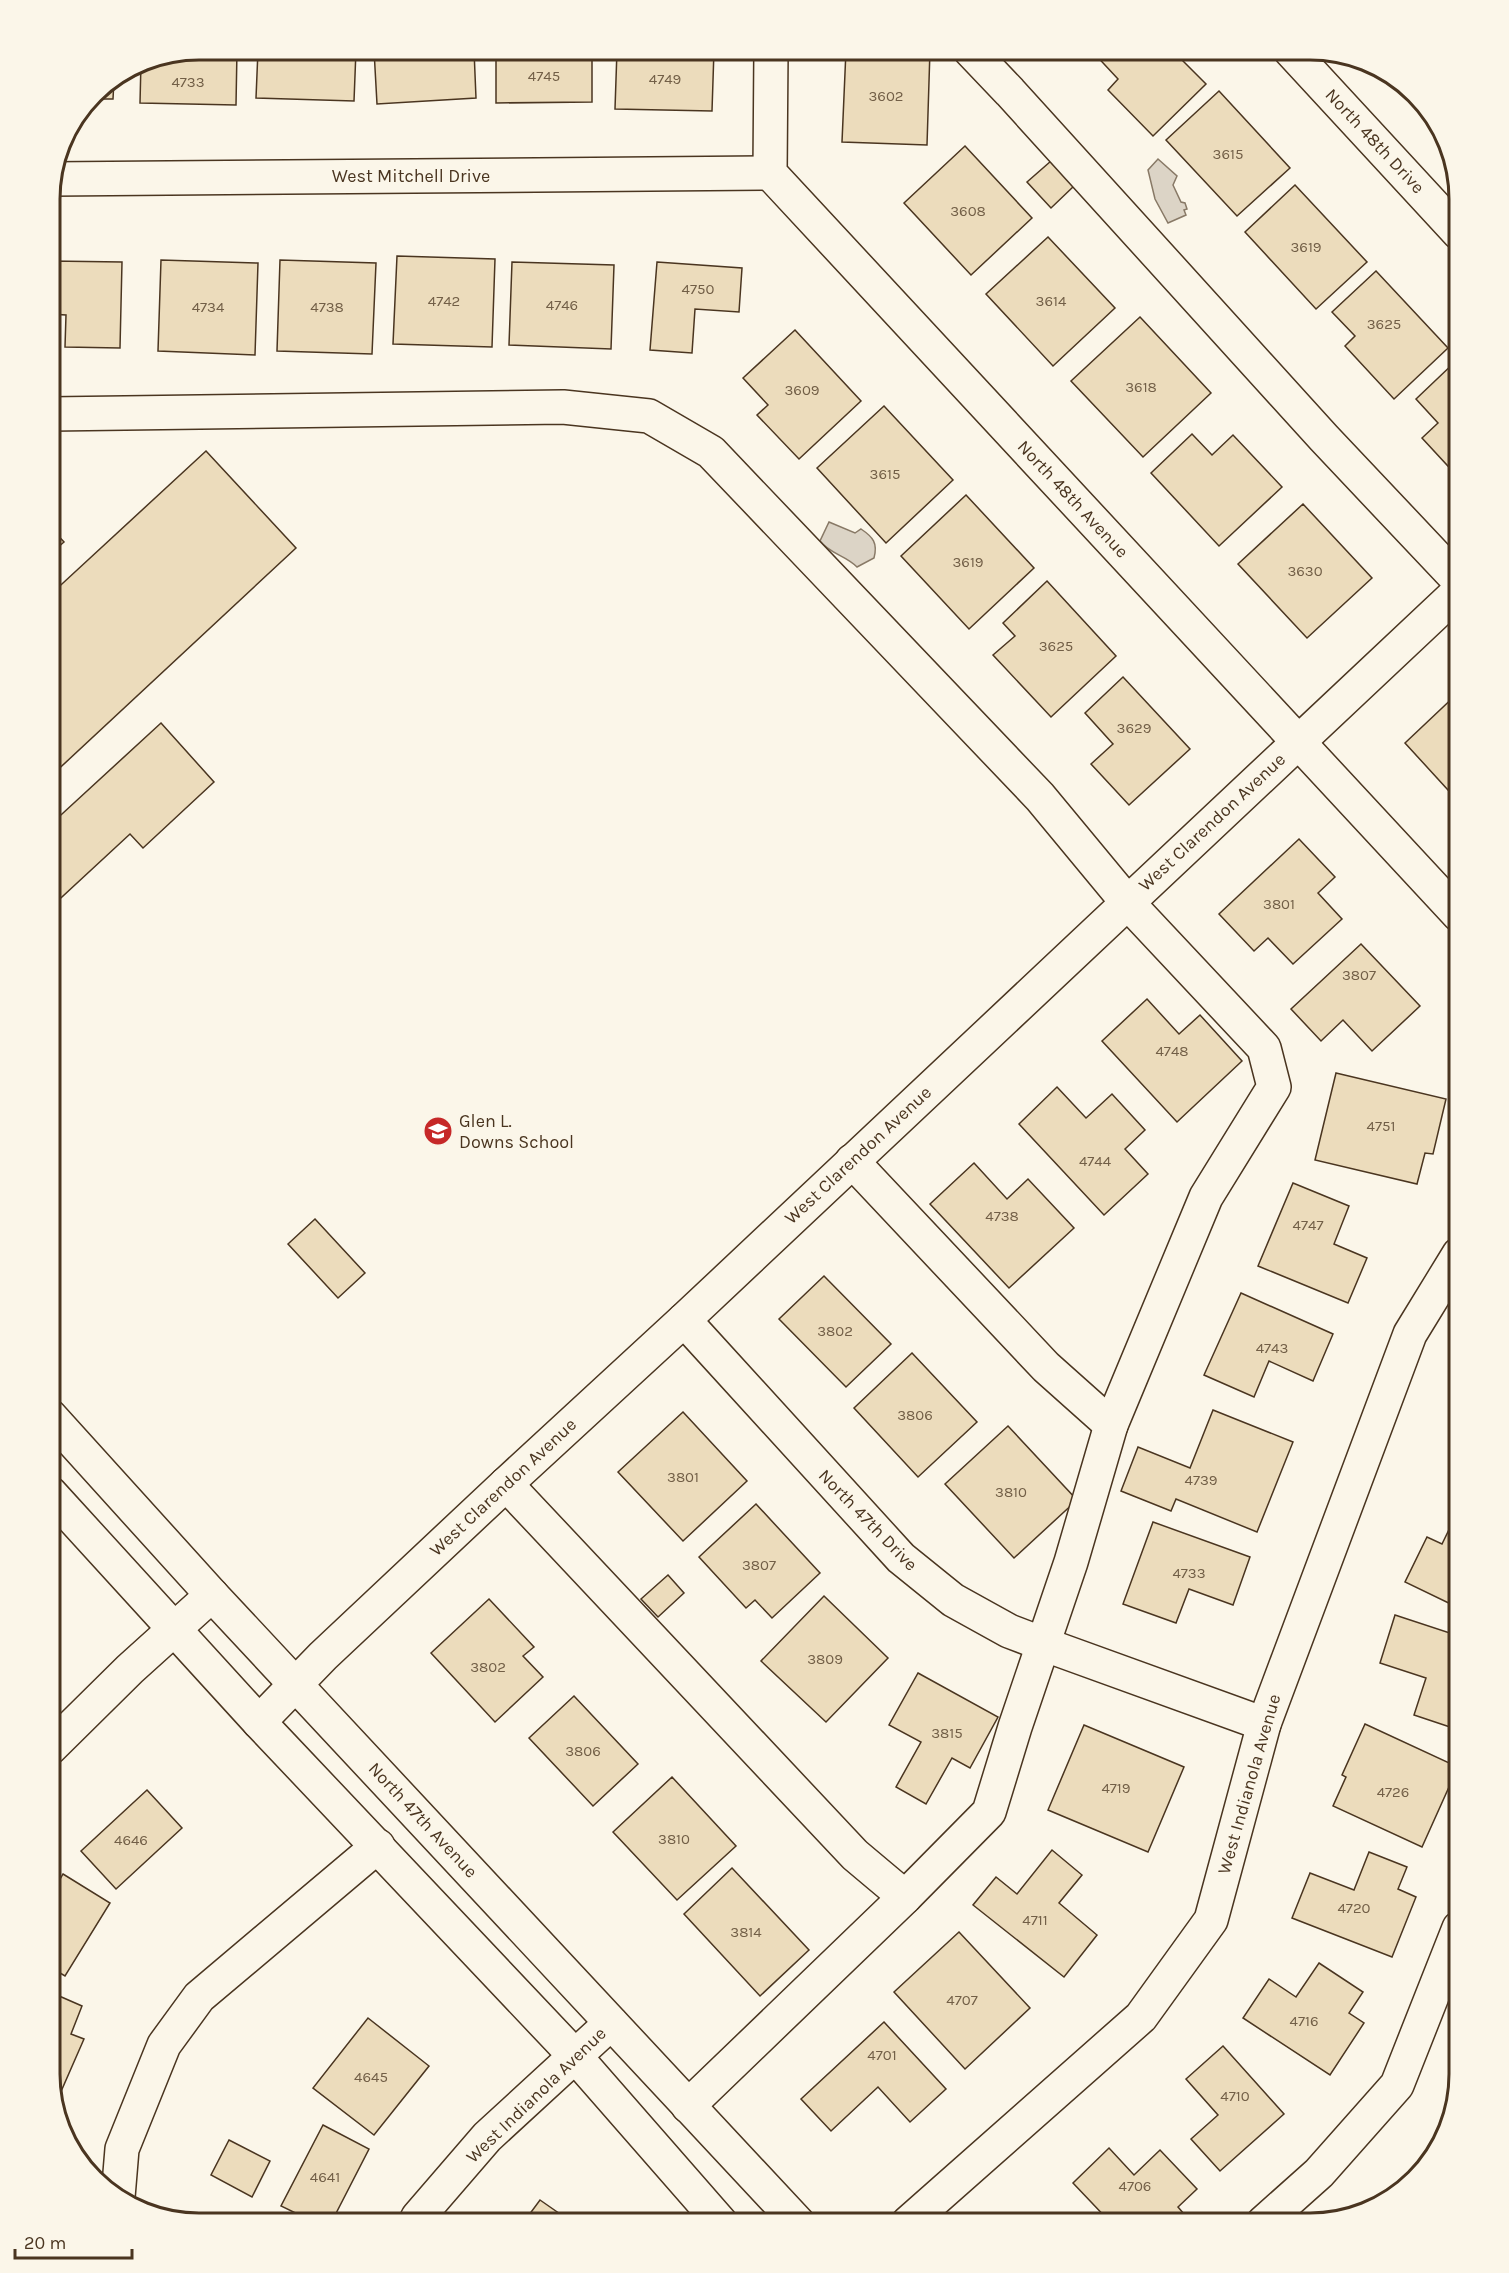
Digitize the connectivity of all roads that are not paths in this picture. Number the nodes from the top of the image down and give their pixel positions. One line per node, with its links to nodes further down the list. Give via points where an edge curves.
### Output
1 (771, 60): 4 (street)
2 (979, 60): 8 (street)
3 (1299, 60): 6 (street, North 48th Drive)
4 (770, 172): 5 (street, West Mitchell Drive); 10 (street, North 48th Avenue)
5 (62, 178)
6 (1449, 221)
7 (60, 414): 11 (street, via 563,407 650,416 711,452 1040,797)
8 (1449, 569)
9 (1449, 601): 10 (street, West Clarendon Avenue)
10 (1298, 742): 11 (street, West Clarendon Avenue); 12 (street, North 48th Avenue)
11 (1127, 902): 13 (street, West Clarendon Avenue); 16 (street, via 1264,1048 1274,1087 1206,1197)
12 (1449, 903)
13 (852, 1161): 15 (street, West Clarendon Avenue); 16 (street, via 1047,1366)
14 (1449, 1272): 25 (street, West Indianola Avenue, via 1410,1334)
15 (684, 1320): 18 (street, West Clarendon Avenue); 22 (street, North 47th Drive, via 901,1558 953,1600)
16 (1111, 1425): 22 (street, via 1071,1562)
17 (60, 1427): 20 (street, North 47th Avenue)
18 (506, 1484): 23 (street, West Clarendon Avenue); 28 (street, via 855,1855)
19 (60, 1504): 21 (street)
20 (212, 1595): 21 (street); 23 (street, North 47th Avenue)
21 (175, 1630): 24 (street); 26 (street)
22 (1042, 1644): 25 (street, North 47th Drive); 28 (street, via 989,1812)
23 (297, 1685): 24 (street, West Clarendon Avenue); 30 (street, North 47th Avenue)
24 (259, 1722): 27 (street)
25 (1264, 1724): 37 (street, West Indianola Avenue, via 1211,1920 1204,1930 1141,2017)
26 (60, 1738)
27 (378, 1846): 31 (street); 33 (street, via 199,1997 164,2045 122,2149)
28 (904, 1897): 32 (street)
29 (1449, 1956): 38 (street, via 1398,2085 1318,2172)
30 (611, 2023): 31 (street, West Indianola Avenue); 32 (street, North 47th Avenue)
31 (575, 2056): 34 (street, West Indianola Avenue, via 487,2137); 35 (street)
32 (688, 2106): 36 (street, North 47th Avenue)
33 (119, 2188)
34 (421, 2213)
35 (712, 2213)
36 (789, 2213)
37 (919, 2213)
38 (1274, 2213)

